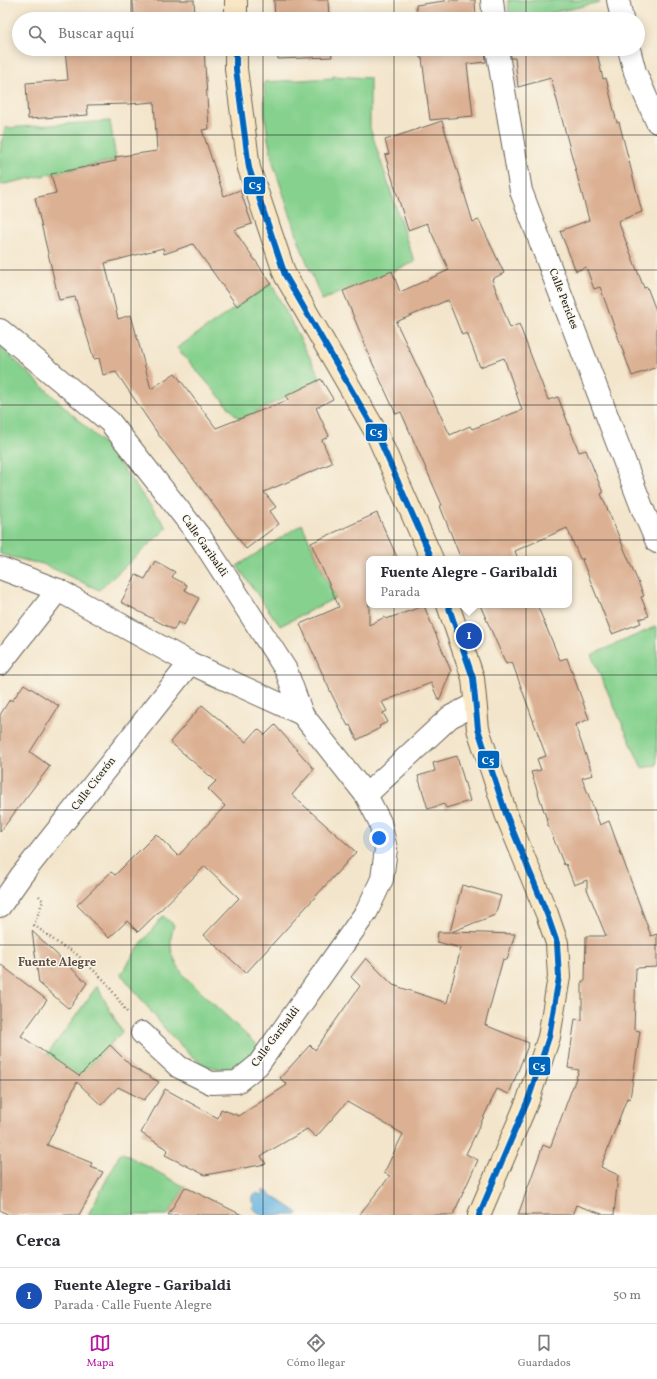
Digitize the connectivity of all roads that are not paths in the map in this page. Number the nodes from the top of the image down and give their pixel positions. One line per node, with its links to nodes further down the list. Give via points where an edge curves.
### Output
1 (236, 0): 4 (street)
2 (492, 0): 5 (street)
3 (618, 0): 6 (street)
4 (236, 12)
5 (493, 12)
6 (621, 12)
7 (236, 56): 13 (street, via 248,168 285,275 377,434)
8 (498, 56): 12 (street, Calle Pericles, via 521,190)
9 (631, 56): 10 (street, via 635,72)
10 (657, 122)
11 (0, 330): 20 (street, Calle Garibaldi, via 110,422 120,434 205,545 286,670)
12 (657, 542)
13 (431, 556)
14 (0, 568): 15 (street)
15 (58, 590): 17 (street); 18 (street)
16 (449, 608): 19 (street, via 473,678)
17 (0, 664)
18 (190, 664): 20 (street); 22 (street, Calle Cicerón, via 21,876)
19 (475, 704): 21 (street, via 450,717); 24 (street, via 478,729 506,814 557,943 559,977 548,1037 528,1100)
20 (302, 714): 21 (street, Calle Garibaldi)
21 (366, 795): 23 (street, Calle Garibaldi, via 380,822 386,849 382,879 367,911 258,1065 237,1082 211,1083 179,1067)
22 (0, 906)
23 (142, 1033)
24 (479, 1215)

